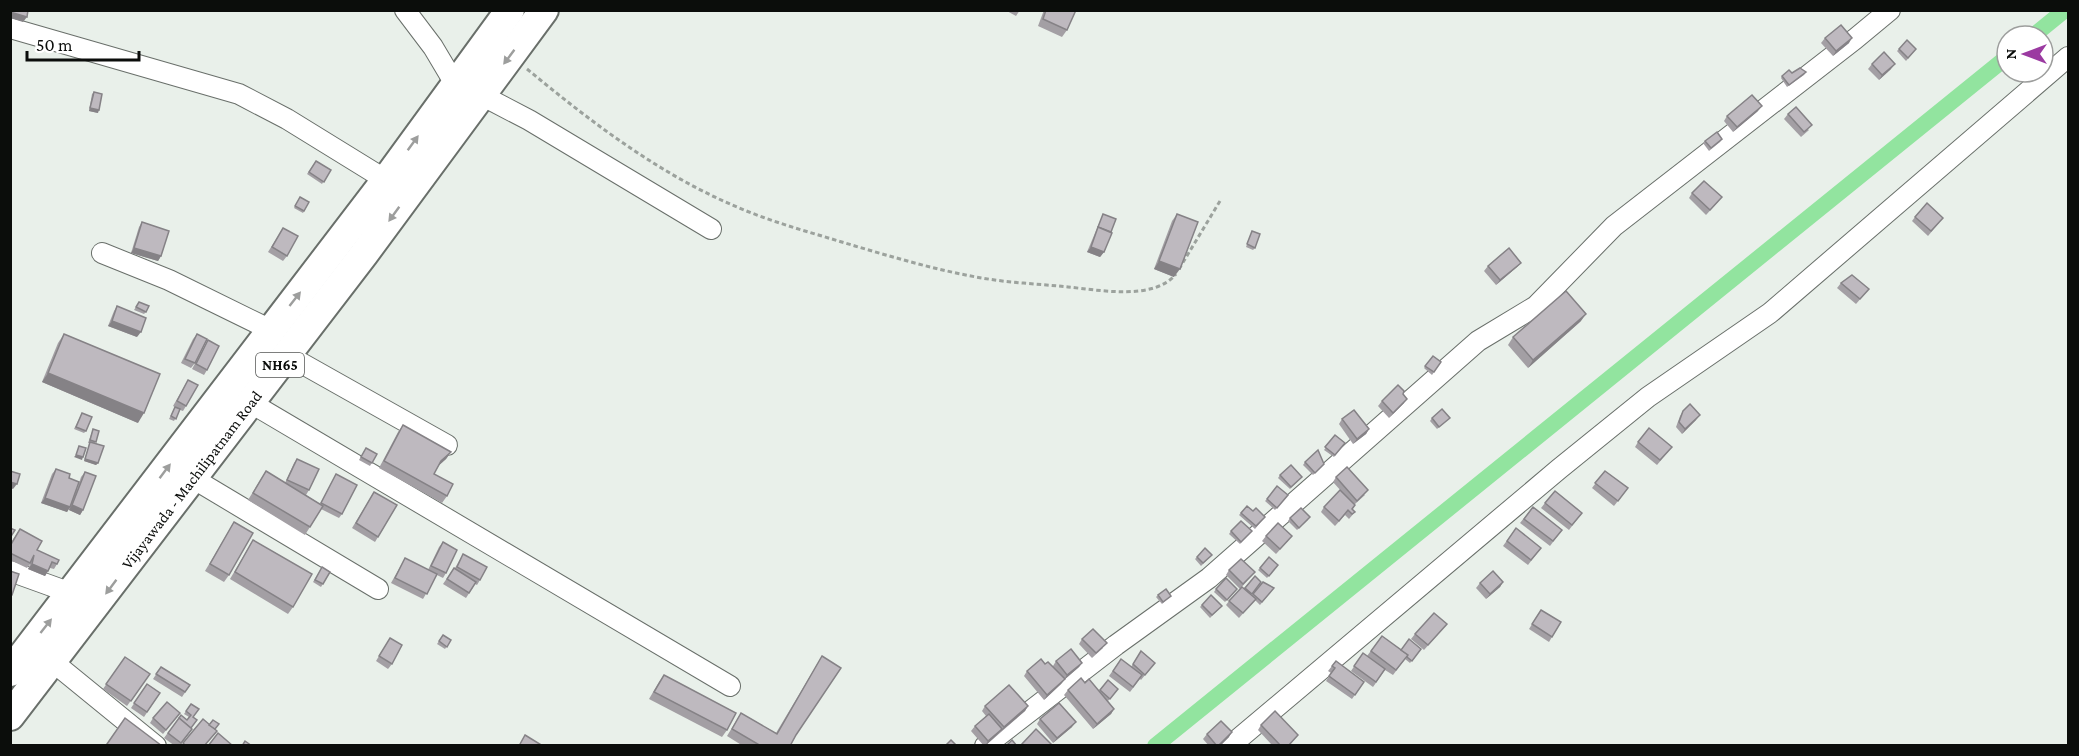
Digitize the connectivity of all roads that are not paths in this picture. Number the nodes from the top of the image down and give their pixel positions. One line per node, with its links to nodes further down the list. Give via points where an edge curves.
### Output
1 (405, 10): 7 (street)
2 (510, 10): 7 (highway, Vijayawada - Machilipatnam Road / NH65)
3 (544, 10): 8 (highway, Vijayawada - Machilipatnam Road / NH65, one-way to 8)
4 (1890, 10): 26 (street, via 1614,226 1536,306 1478,341 1209,578)
5 (10, 28): 9 (street, via 239,94)
6 (2068, 57): 27 (street, via 1770,313 1648,397 1568,461)
7 (455, 84): 9 (highway, Vijayawada - Machilipatnam Road / NH65, one-way to 7)
8 (481, 95): 10 (street); 13 (highway, Vijayawada - Machilipatnam Road / NH65, one-way to 13)
9 (386, 180): 12 (highway, Vijayawada - Machilipatnam Road / NH65, one-way to 9)
10 (711, 229)
11 (102, 253): 12 (street, via 170,280)
12 (271, 330): 19 (highway, Vijayawada - Machilipatnam Road / NH65, one-way to 12)
13 (287, 354): 14 (highway, Vijayawada - Machilipatnam Road / NH65); 15 (street)
14 (251, 404): 16 (highway, Vijayawada - Machilipatnam Road / NH65); 23 (street)
15 (447, 445)
16 (194, 479): 18 (street); 21 (highway, Vijayawada - Machilipatnam Road / NH65, one-way to 21)
17 (10, 571): 19 (street)
18 (378, 589)
19 (71, 593): 20 (highway, Vijayawada - Machilipatnam Road / NH65, one-way to 19)
20 (19, 647): 22 (highway, Vijayawada - Machilipatnam Road / NH65)
21 (53, 662): 24 (highway, Vijayawada - Machilipatnam Road / NH65); 25 (street)
22 (10, 672)
23 (730, 686)
24 (10, 716)
25 (156, 746)
26 (985, 746)
27 (1230, 746)

